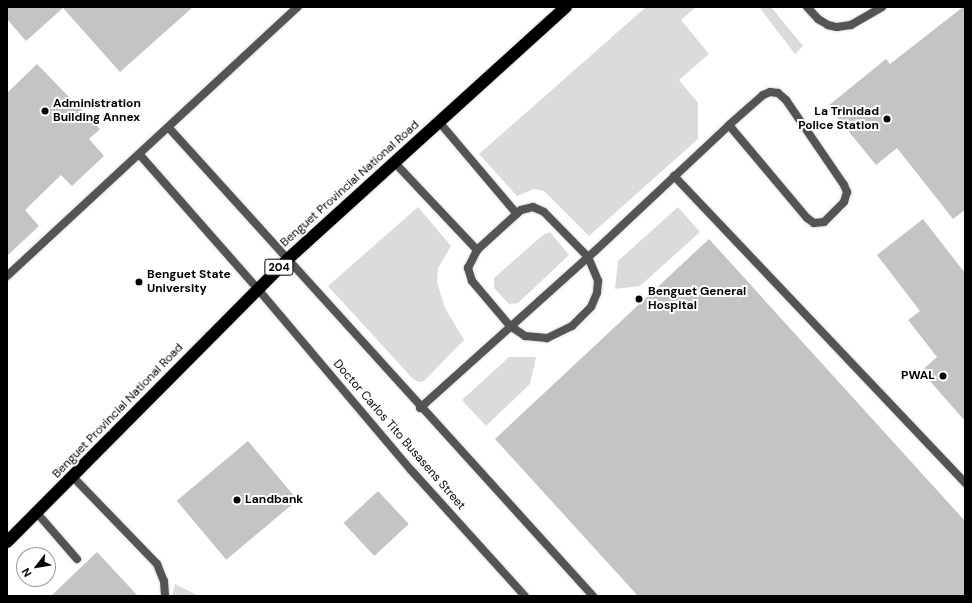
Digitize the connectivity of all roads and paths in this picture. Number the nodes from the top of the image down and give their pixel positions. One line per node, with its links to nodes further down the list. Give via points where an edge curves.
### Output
1 (298, 7): 7 (street)
2 (566, 7): 5 (highway, Benguet Provincial National Road / 204)
3 (807, 7): 4 (street, via 818,19 828,25 837,26 851,25)
4 (882, 7)
5 (440, 123): 9 (highway, Benguet Provincial National Road / 204); 11 (street)
6 (729, 125): 6 (street, via 763,95 770,92 778,93 786,100 844,185 847,196 844,202 824,222 814,223 807,218); 10 (street)
7 (168, 128): 8 (street); 14 (street)
8 (140, 155): 15 (street); 16 (street, Doctor Carlos Tito Busasens Street)
9 (395, 163): 12 (street); 14 (highway, Benguet Provincial National Road / 204)
10 (674, 176): 13 (street); 20 (street)
11 (517, 214): 12 (street); 13 (street, via 527,208 539,208)
12 (477, 250): 17 (street, via 469,261 469,275)
13 (588, 257): 17 (street); 17 (street, via 595,270 597,293 590,307 572,326 558,334 536,338 525,336)
14 (289, 258): 16 (highway, Benguet Provincial National Road / 204); 18 (street)
15 (7, 276)
16 (257, 288): 19 (highway, Benguet Provincial National Road / 204); 25 (street, Doctor Carlos Tito Busasens Street, via 411,470)
17 (510, 326): 18 (street)
18 (420, 408): 26 (street)
19 (73, 477): 21 (highway, Benguet Provincial National Road / 204); 24 (street, via 157,564 164,581)
20 (965, 483)
21 (37, 513): 22 (highway, Benguet Provincial National Road / 204); 23 (street)
22 (7, 542)
23 (77, 559)
24 (165, 596)
25 (525, 596)
26 (593, 596)

